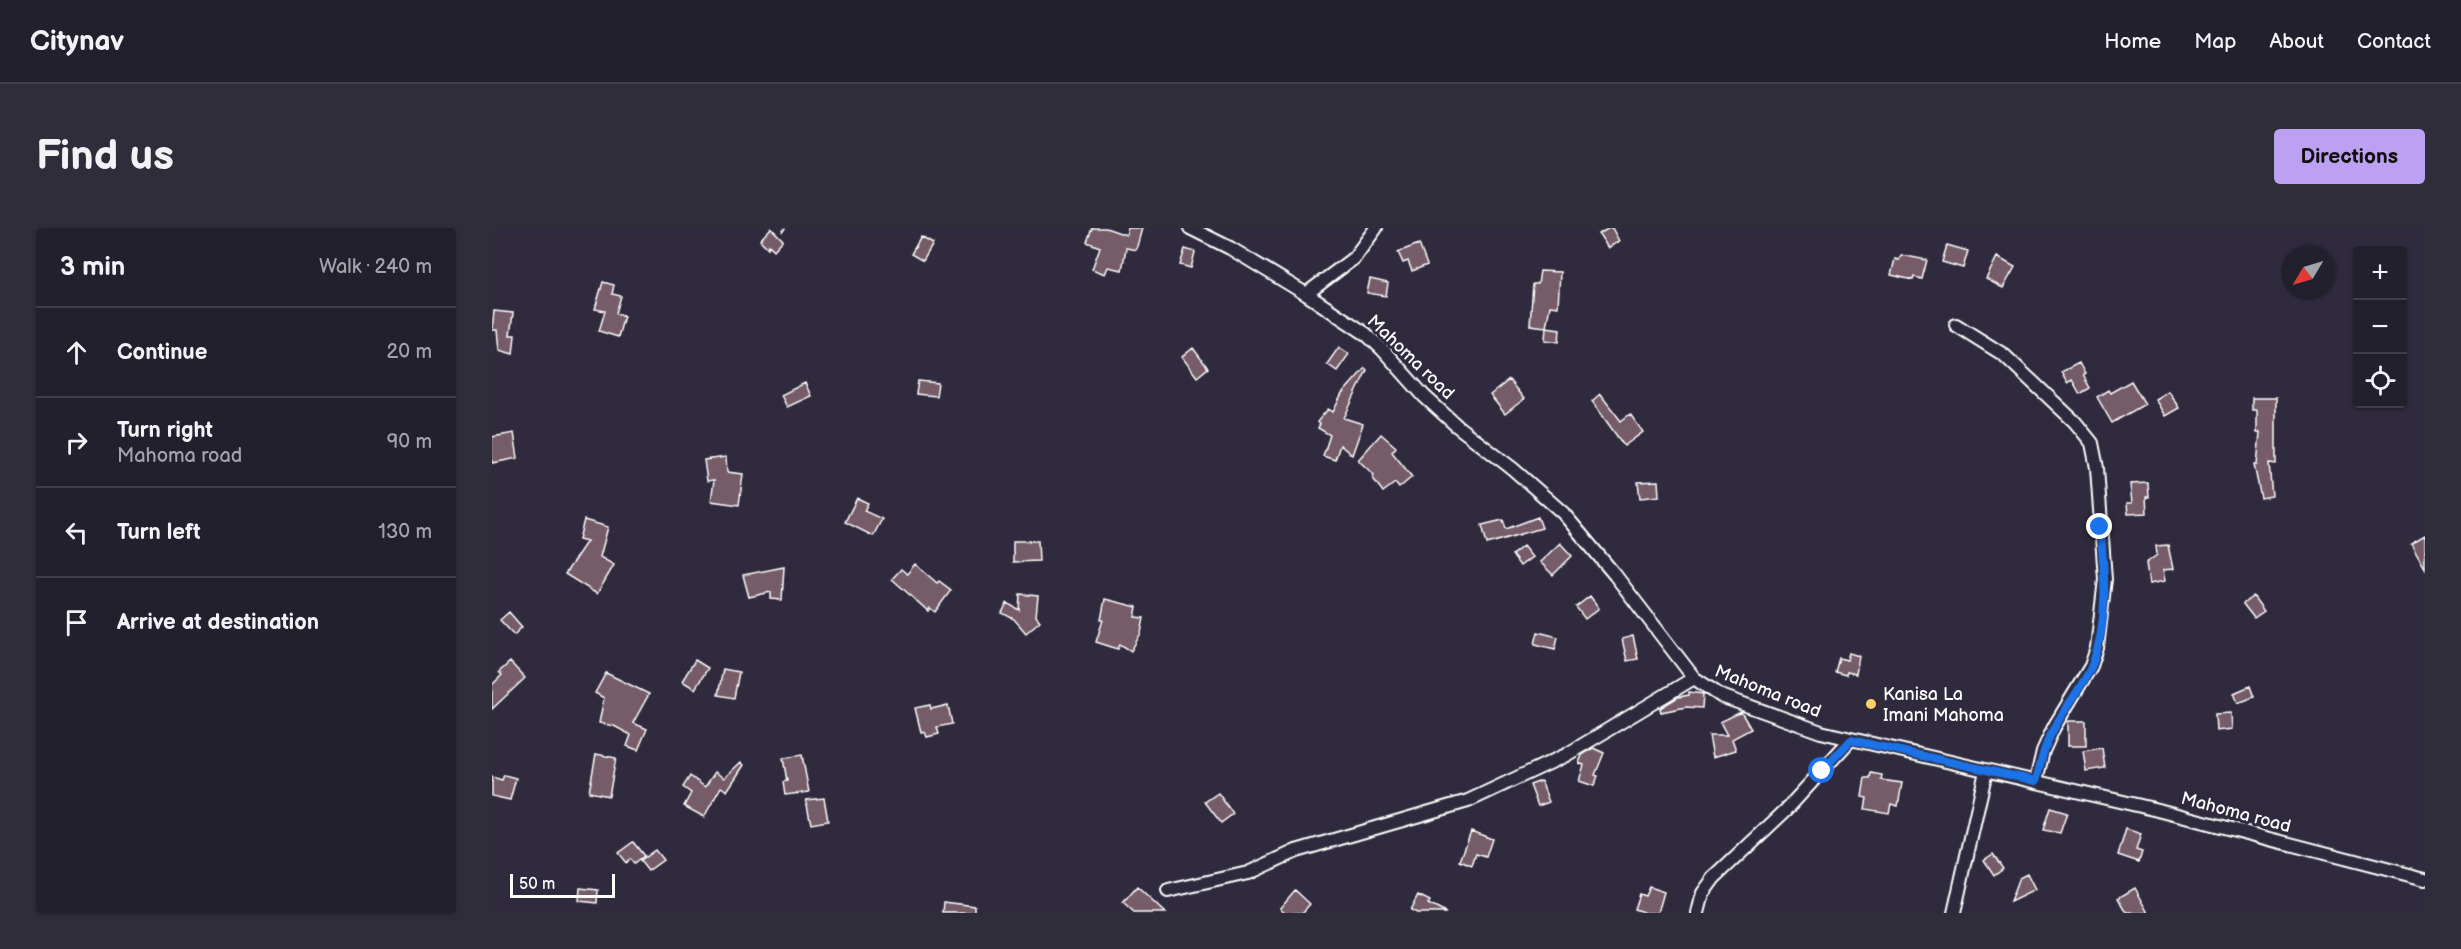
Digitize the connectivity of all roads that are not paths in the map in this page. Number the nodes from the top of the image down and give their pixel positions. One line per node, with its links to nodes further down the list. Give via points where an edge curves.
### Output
1 (1190, 228): 3 (street, Mahoma road)
2 (1376, 228): 3 (street, via 1354,258)
3 (1306, 294): 5 (street, Mahoma road, via 1366,334 1457,426 1563,513)
4 (1956, 325): 8 (street, via 2004,355 2075,422 2092,443 2097,468 2105,579 2097,648 2091,666 2050,735)
5 (1694, 678): 6 (street, Mahoma road, via 1720,696); 10 (street, via 1566,754 1468,801 1296,851 1248,873)
6 (1851, 740): 7 (street, Mahoma road); 11 (street, via 1786,810 1714,878 1703,893)
7 (1986, 771): 8 (street, Mahoma road); 12 (street)
8 (2036, 781): 9 (street, Mahoma road)
9 (2425, 879)
10 (1168, 891)
11 (1698, 913)
12 (1954, 913)

